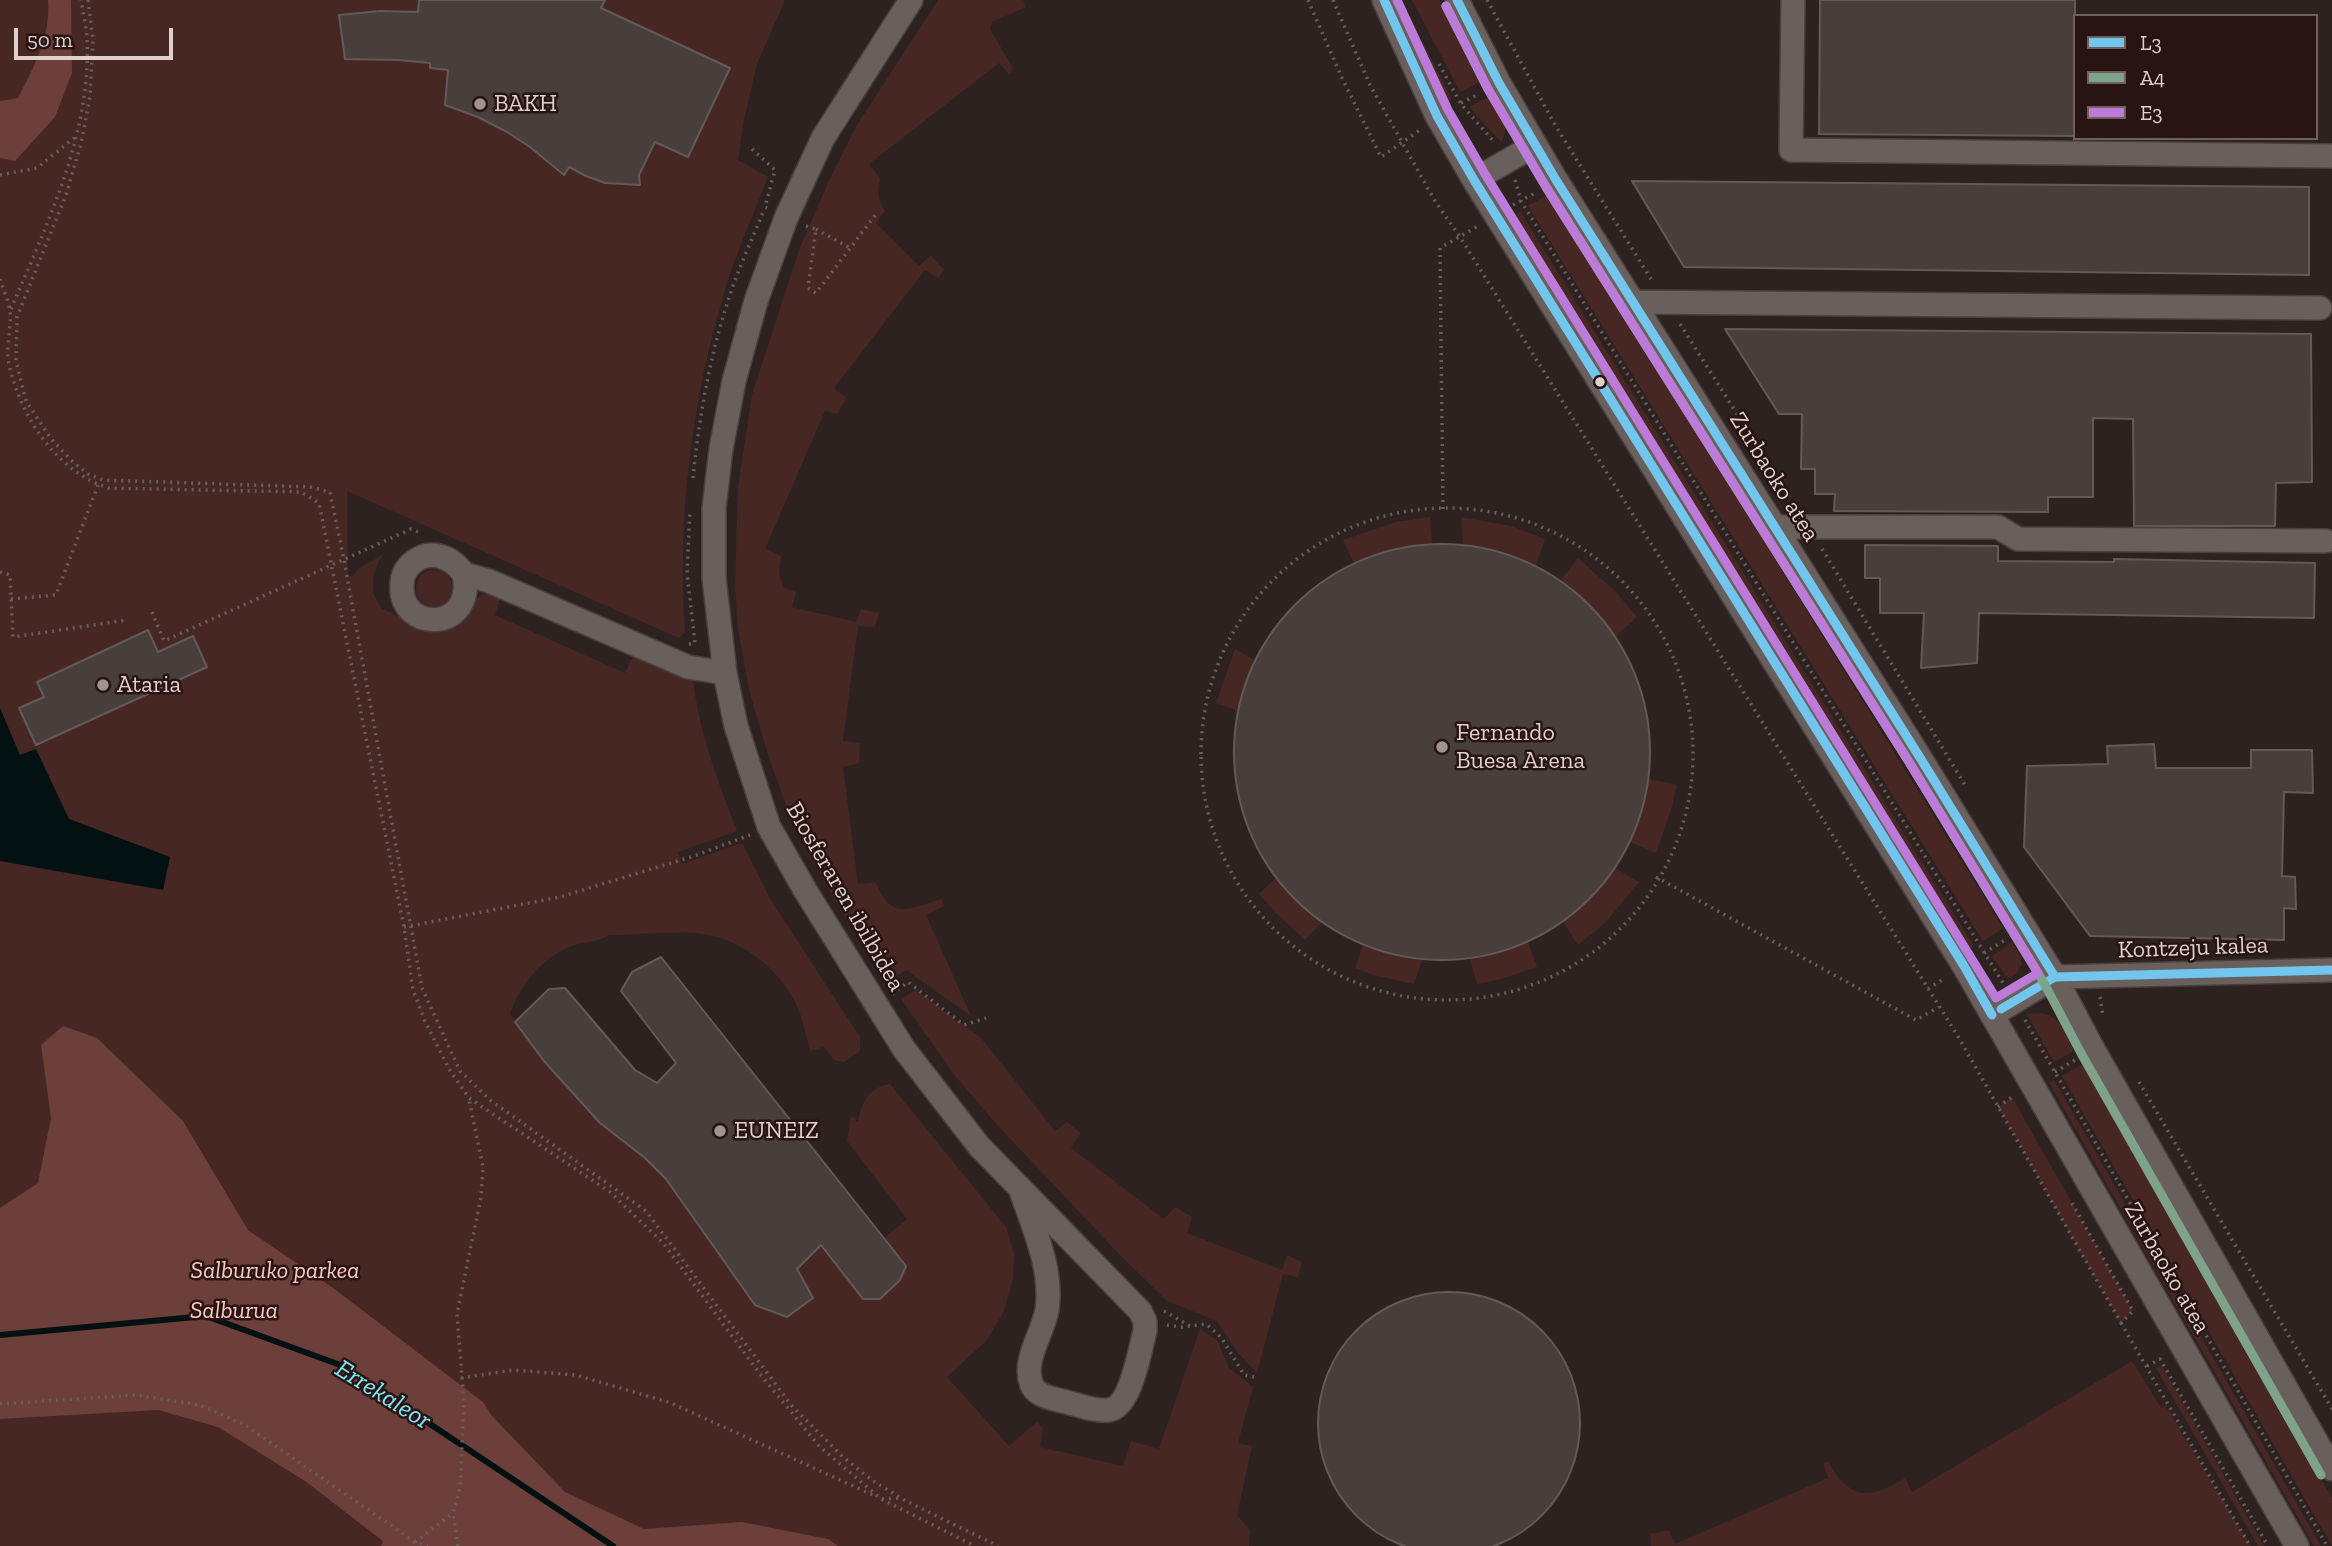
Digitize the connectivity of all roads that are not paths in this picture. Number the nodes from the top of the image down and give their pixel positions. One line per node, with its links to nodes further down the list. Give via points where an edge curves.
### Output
1 (911, 0): 13 (street, Biosferaren ibilbidea, via 823,138 798,220 756,301 734,381 714,509 714,578)
2 (1384, 0): 7 (street, Zurbaoko atea, via 1437,116)
3 (1457, 0): 5 (street, Zurbaoko atea)
4 (1793, 0): 6 (street, via 1791,150)
5 (1535, 145): 7 (street); 8 (street, Zurbaoko atea)
6 (2332, 156)
7 (1474, 180): 16 (street, Zurbaoko atea)
8 (1632, 302): 9 (street); 10 (street, Zurbaoko atea)
9 (2320, 308)
10 (1774, 527): 11 (street, via 1998,527 2018,539); 15 (street, Zurbaoko atea)
11 (2326, 541)
12 (464, 574): 13 (street, via 688,667)
13 (725, 673): 17 (street, Biosferaren ibilbidea, via 736,726 769,827 904,1049)
14 (2332, 970): 15 (street, Kontzeju kalea)
15 (2055, 977): 16 (street); 18 (street, Zurbaoko atea)
16 (1993, 1015): 19 (street, Zurbaoko atea)
17 (1021, 1191): 17 (street, Biosferaren ibilbidea, via 1047,1276 1046,1311 1032,1355 1031,1385 1041,1395 1112,1410 1128,1391 1145,1331 1154,1316 1140,1311)
18 (2332, 1469)
19 (2297, 1546)

